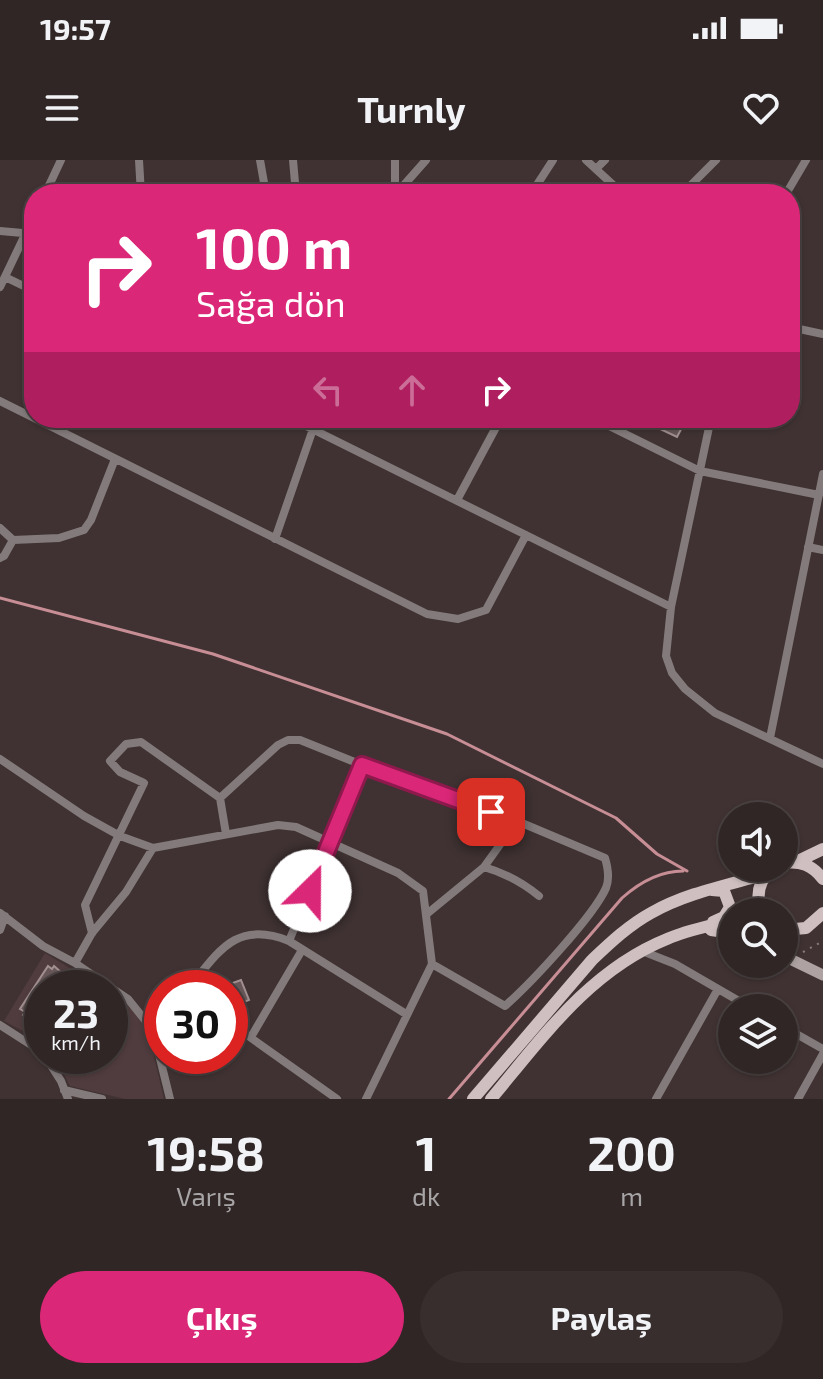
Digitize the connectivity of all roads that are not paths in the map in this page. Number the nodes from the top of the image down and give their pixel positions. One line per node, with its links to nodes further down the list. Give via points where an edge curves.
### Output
1 (61, 160): 13 (street)
2 (139, 160): 14 (street)
3 (260, 160): 15 (street)
4 (293, 160): 16 (street)
5 (395, 160): 17 (street)
6 (426, 160): 18 (street)
7 (553, 160): 19 (street)
8 (586, 160): 12 (street)
9 (605, 160): 12 (street)
10 (716, 160): 21 (street)
11 (806, 160): 22 (street)
12 (596, 169): 20 (street)
13 (50, 184)
14 (140, 184)
15 (264, 184)
16 (295, 184)
17 (396, 184)
18 (405, 184)
19 (537, 184)
20 (612, 184)
21 (692, 184)
22 (792, 184)
23 (0, 231): 24 (street)
24 (24, 233)
25 (24, 244): 26 (street)
26 (5, 277): 27 (street); 28 (street)
27 (24, 286)
28 (0, 287)
29 (800, 329): 30 (street)
30 (823, 334)
31 (0, 401): 32 (street)
32 (24, 413)
33 (54, 428): 39 (street)
34 (61, 428): 39 (street)
35 (496, 428): 44 (street)
36 (613, 428): 41 (street)
37 (709, 428): 41 (street)
38 (313, 429): 44 (street); 47 (street)
39 (60, 431): 40 (street)
40 (115, 459): 47 (street); 48 (street, via 84,530 59,538)
41 (700, 471): 43 (street); 52 (street)
42 (823, 474): 43 (street)
43 (819, 495): 49 (street)
44 (457, 500): 46 (street)
45 (0, 528): 48 (street)
46 (526, 535): 47 (street, via 486,610 458,619 427,614); 52 (street)
47 (275, 539)
48 (13, 540): 51 (street)
49 (808, 547): 50 (street); 53 (street)
50 (823, 550)
51 (0, 558)
52 (671, 607): 53 (street, via 666,656 672,673 715,713)
53 (770, 738): 55 (street)
54 (0, 759): 60 (street)
55 (823, 764)
56 (362, 765): 57 (street, via 288,740); 58 (street); 61 (street)
57 (220, 798): 59 (street); 60 (street, via 141,742 126,744 110,761 144,783)
58 (517, 821): 66 (street); 85 (street, via 605,858 606,888 592,911 505,1006)
59 (226, 834): 61 (street, via 278,825); 62 (street)
60 (120, 836): 62 (street); 79 (street, via 85,905)
61 (331, 842): 71 (street, via 398,873 423,891); 80 (street)
62 (153, 848): 79 (street)
63 (823, 849): 64 (main road)
64 (798, 859)
65 (798, 865): 67 (main road)
66 (484, 867): 70 (street); 71 (street)
67 (823, 879)
68 (736, 882): 69 (main road)
69 (712, 890): 75 (main road, via 724,891 730,907 724,917); 105 (main road, via 651,913 612,941)
70 (539, 896)
71 (428, 913): 85 (street)
72 (823, 913): 76 (main road)
73 (3, 914): 77 (street); 84 (street)
74 (718, 924): 75 (main road)
75 (699, 929): 78 (main road); 82 (main road)
76 (798, 929)
77 (0, 930)
78 (718, 931)
79 (92, 933): 84 (street)
80 (289, 941): 81 (street); 86 (street, via 269,933 245,934 225,944)
81 (302, 950): 90 (street); 95 (street)
82 (642, 951): 88 (street); 106 (main road, via 589,987)
83 (798, 962): 87 (main road)
84 (75, 963): 91 (street, via 128,999)
85 (432, 964): 90 (street)
86 (204, 970)
87 (823, 975)
88 (718, 989): 89 (street); 107 (street)
89 (727, 994)
90 (406, 1014): 104 (street)
91 (144, 1019)
92 (0, 1025): 96 (street)
93 (248, 1035): 95 (street)
94 (798, 1036): 97 (street)
95 (251, 1037): 103 (street)
96 (24, 1041)
97 (823, 1052): 108 (street)
98 (54, 1074): 100 (street)
99 (164, 1074): 102 (street)
100 (66, 1094): 101 (street)
101 (102, 1099)
102 (170, 1099)
103 (337, 1099)
104 (366, 1099)
105 (473, 1099)
106 (491, 1099)
107 (656, 1099)
108 (798, 1099)

